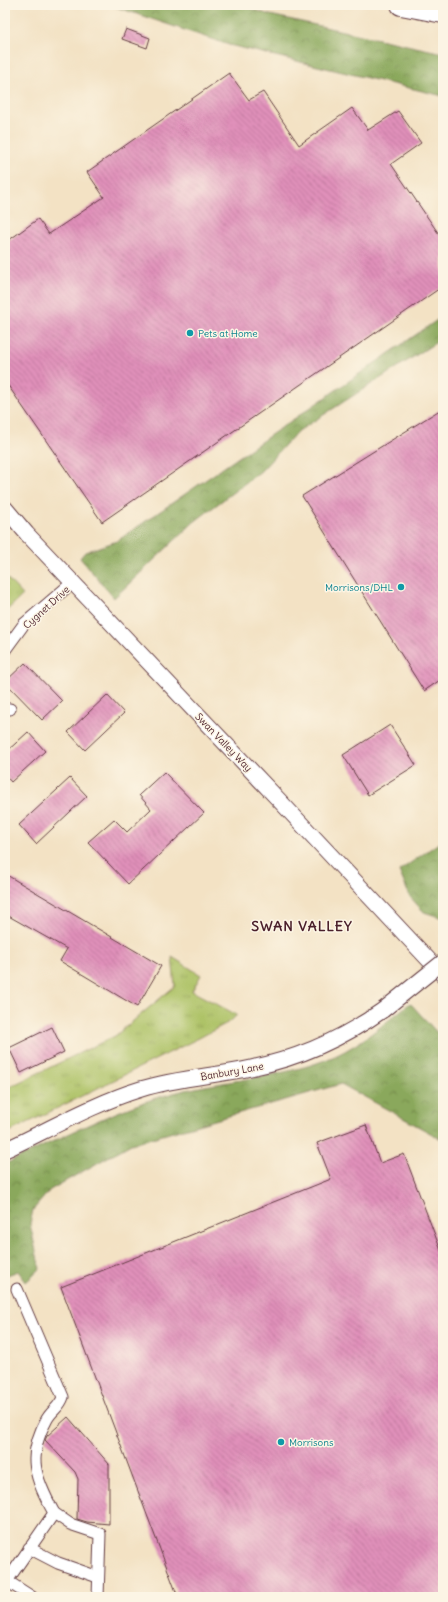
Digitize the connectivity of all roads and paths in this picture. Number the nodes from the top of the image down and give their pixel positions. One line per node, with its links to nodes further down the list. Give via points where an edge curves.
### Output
1 (401, 5): 2 (highway)
2 (443, 13)
3 (5, 508): 4 (street, Swan Valley Way)
4 (72, 582): 5 (street, Cygnet Drive, via 24,624); 7 (street, Swan Valley Way)
5 (5, 650)
6 (443, 962): 8 (street, Banbury Lane, bridge, via 383,1010 328,1044 294,1057 251,1068 166,1082 140,1089)
7 (443, 975)
8 (5, 1150)
9 (17, 1289): 10 (street, via 63,1397 61,1405 48,1417 37,1439 35,1464 40,1486)
10 (54, 1513): 11 (street); 12 (street, via 70,1524 100,1534)
11 (30, 1548): 12 (street, via 58,1563); 13 (street)
12 (98, 1577): 15 (street)
13 (6, 1582): 14 (street)
14 (32, 1597)
15 (98, 1597)

